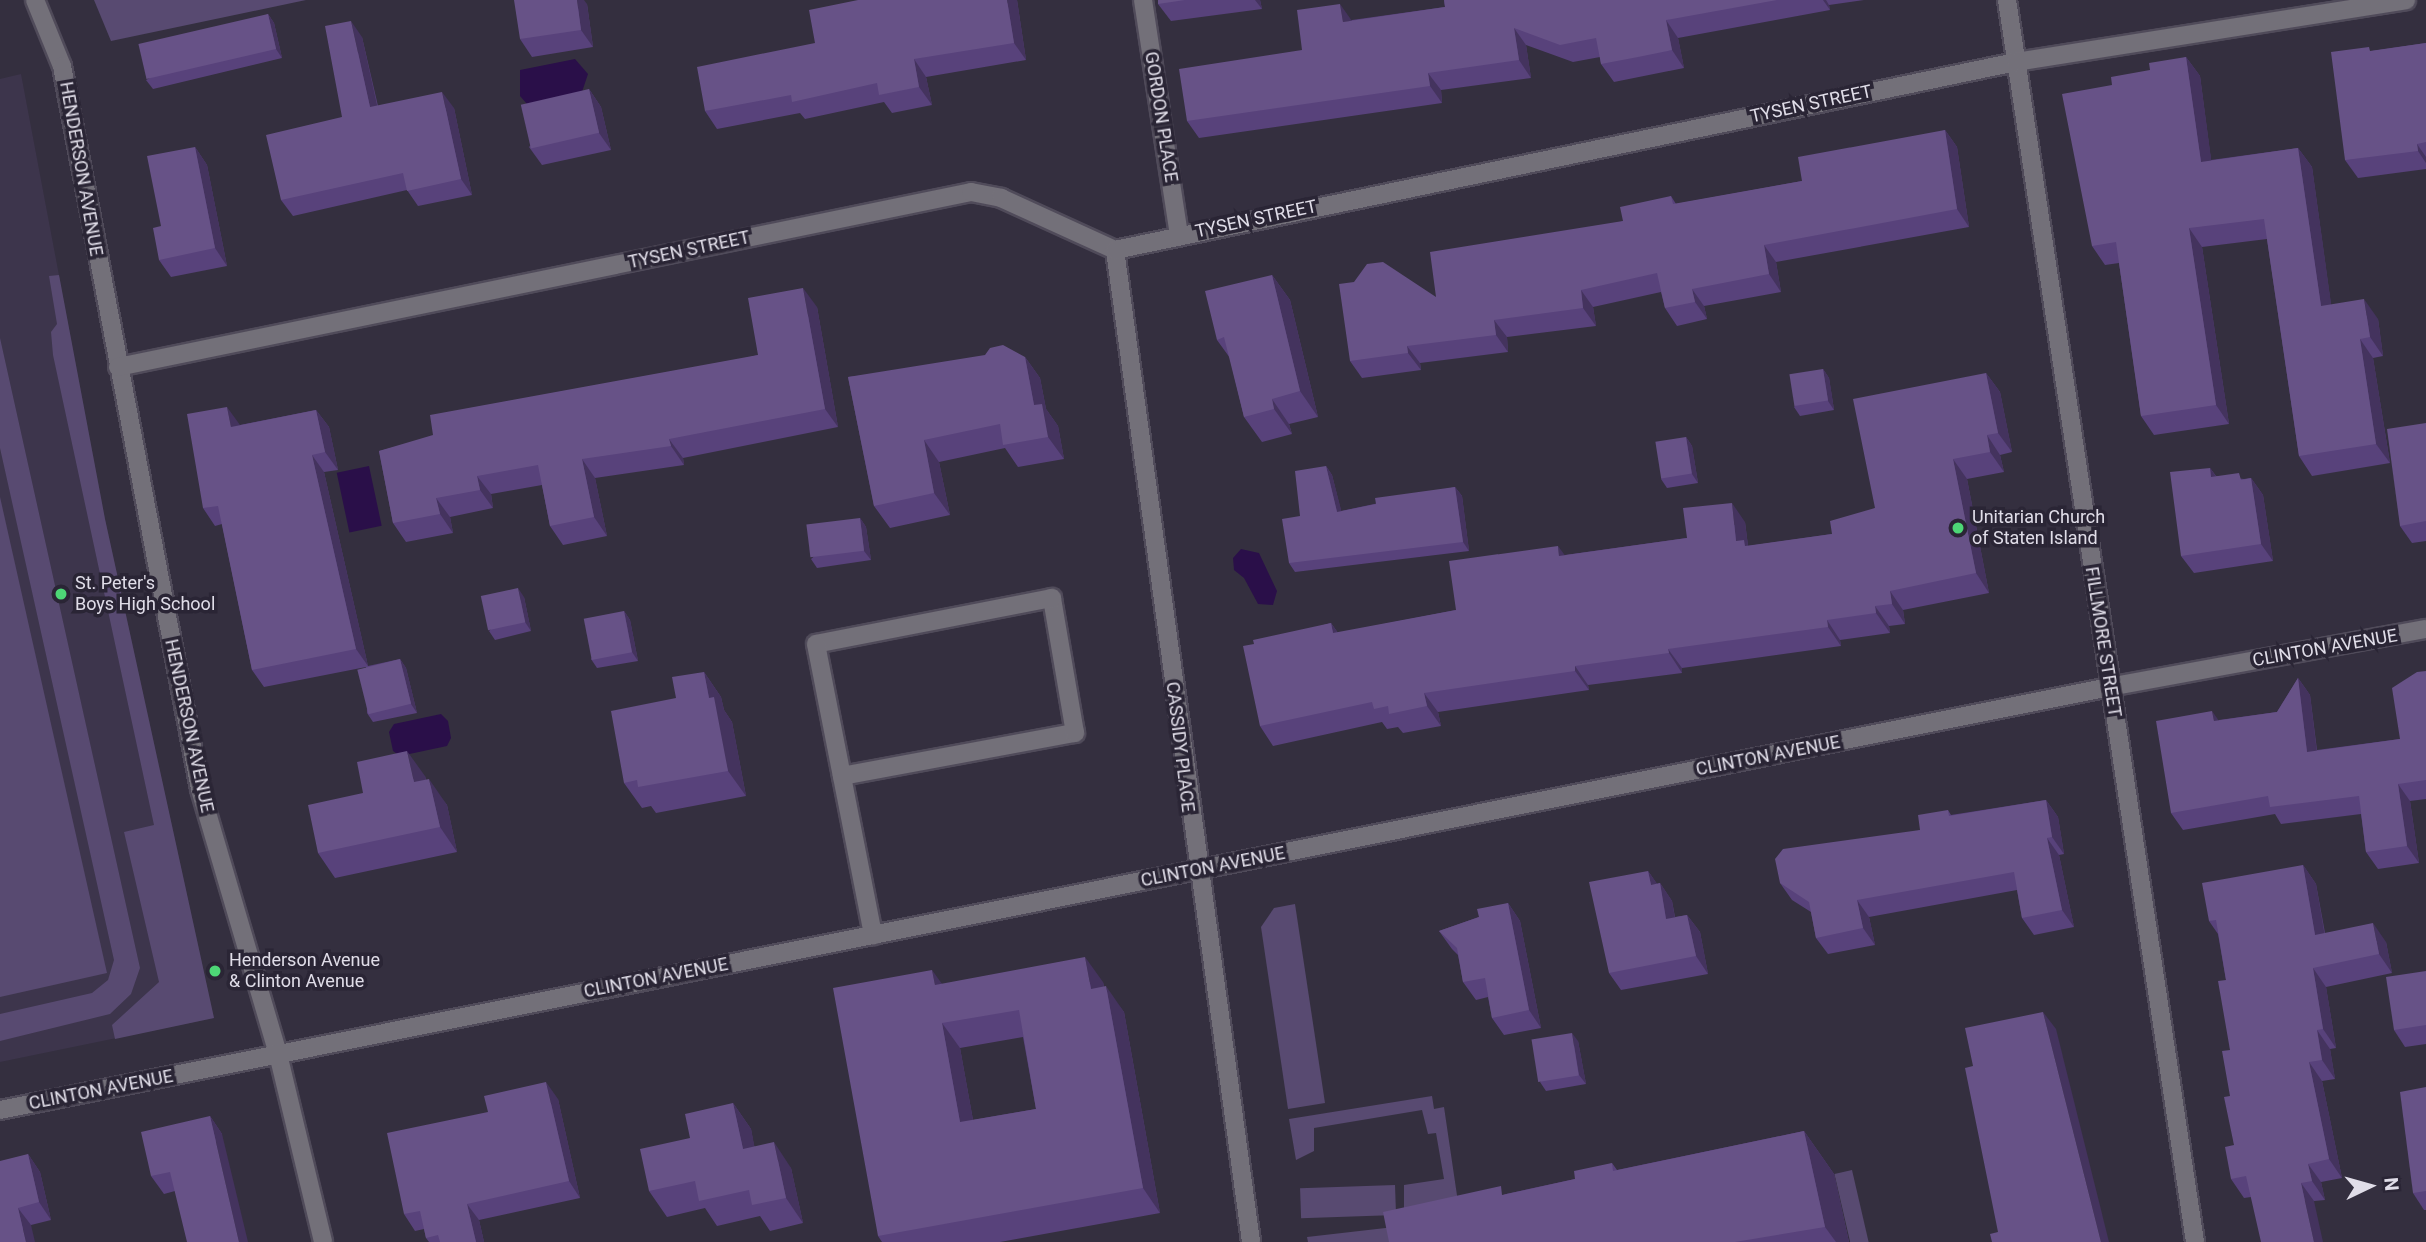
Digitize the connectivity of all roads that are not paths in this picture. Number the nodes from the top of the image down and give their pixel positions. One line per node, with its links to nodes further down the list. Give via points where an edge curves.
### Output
1 (35, 0): 8 (street, HENDERSON AVENUE, via 62,66)
2 (1143, 0): 6 (street, GORDON PLACE)
3 (2007, 0): 5 (street, FILLMORE STREET)
4 (2406, 0): 5 (street, TYSEN STREET)
5 (2016, 62): 6 (street, TYSEN STREET); 10 (street, FILLMORE STREET)
6 (1179, 235): 7 (street, TYSEN STREET)
7 (1115, 250): 8 (street, TYSEN STREET, via 1001,198 971,192); 12 (street, CASSIDY PLACE)
8 (118, 367): 14 (street, HENDERSON AVENUE, via 200,789)
9 (2426, 629): 10 (street, CLINTON AVENUE)
10 (2109, 687): 12 (street, CLINTON AVENUE); 18 (street, FILLMORE STREET)
11 (842, 776): 11 (street, via 816,644 1052,598 1075,733); 13 (street)
12 (1197, 870): 13 (street, CLINTON AVENUE); 17 (street, CASSIDY PLACE)
13 (873, 935): 14 (street, CLINTON AVENUE)
14 (278, 1054): 15 (street, CLINTON AVENUE); 16 (street, HENDERSON AVENUE)
15 (0, 1110)
16 (323, 1242)
17 (1251, 1242)
18 (2195, 1242)

